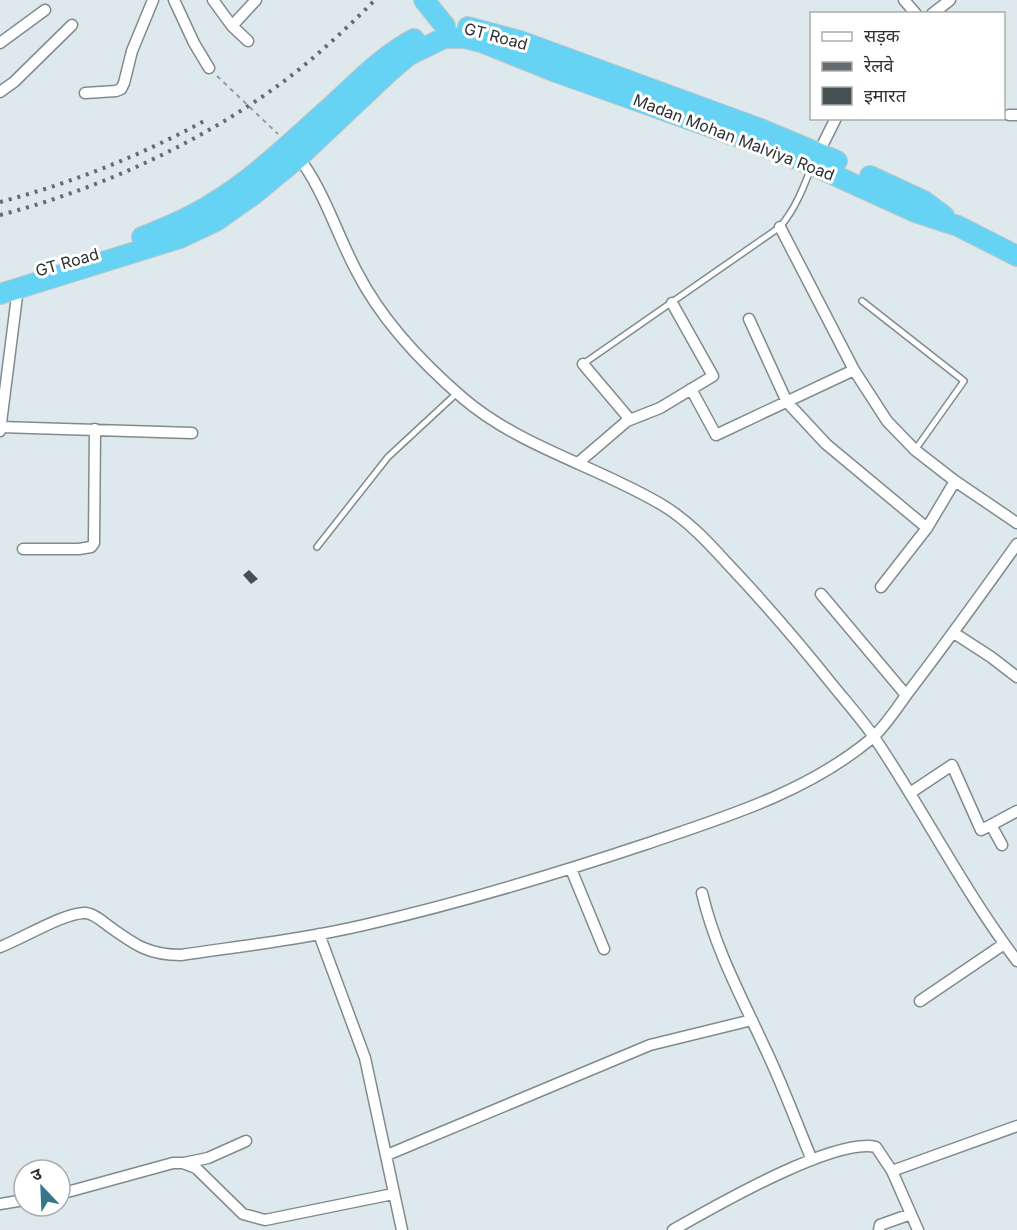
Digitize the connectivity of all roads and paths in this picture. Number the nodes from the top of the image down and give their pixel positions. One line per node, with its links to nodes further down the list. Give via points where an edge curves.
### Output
1 (153, 0): 17 (street, via 121,89)
2 (174, 0): 15 (street)
3 (213, 0): 12 (street)
4 (256, 0): 12 (street)
5 (904, 0): 8 (street)
6 (950, 0): 9 (street)
7 (45, 10): 14 (street)
8 (914, 12)
9 (935, 12)
10 (437, 15): 19 (highway, GT Road, via 412,40 389,54); 20 (highway, GT Road, via 462,26 520,41 758,128)
11 (72, 25): 16 (street)
12 (232, 26): 13 (street)
13 (248, 41)
14 (0, 43)
15 (209, 68): 19 (path)
16 (0, 92)
17 (85, 93)
18 (835, 120): 20 (street)
19 (294, 151): 23 (highway, GT Road, via 253,195 216,221 180,238); 30 (street, via 315,180 348,256 370,295 410,347)
20 (815, 159): 21 (lane, via 799,198); 22 (highway, Madan Mohan Malviya Road, via 915,212 958,226)
21 (780, 227): 25 (lane); 28 (street)
22 (1017, 256)
23 (6, 288): 33 (street)
24 (862, 301): 36 (lane, via 964,381)
25 (672, 303): 27 (lane); 29 (street, via 713,375)
26 (749, 319): 31 (street)
27 (583, 364): 32 (street, via 627,416)
28 (854, 370): 31 (street); 36 (street, via 887,421)
29 (691, 389): 31 (street, via 716,435); 32 (street, via 660,408)
30 (457, 393): 37 (street, via 506,427); 42 (lane, via 388,457)
31 (787, 402): 40 (street, via 826,444)
32 (627, 421): 37 (street)
33 (0, 429): 34 (street)
34 (95, 429): 35 (street); 43 (street, via 94,543 79,549)
35 (192, 433)
36 (915, 450): 38 (street)
37 (578, 463): 49 (street, via 664,506 697,531 793,636)
38 (955, 481): 39 (street); 40 (street)
39 (1017, 523)
40 (927, 528): 44 (street)
41 (1017, 544): 46 (street)
42 (317, 547)
43 (23, 549)
44 (882, 587)
45 (821, 594): 48 (street)
46 (954, 633): 47 (street); 48 (street)
47 (1017, 677)
48 (906, 695): 49 (street)
49 (874, 737): 50 (street); 54 (street, via 784,794)
50 (910, 793): 52 (street, via 952,765 981,830); 57 (street)
51 (1017, 811): 52 (street)
52 (992, 825): 53 (street)
53 (1002, 845)
54 (571, 869): 56 (street, via 436,907); 59 (street)
55 (702, 892): 62 (street, via 719,951)
56 (319, 934): 58 (street, via 162,955 147,951 86,913 64,918); 65 (street, via 365,1058)
57 (1004, 944): 60 (street); 61 (street)
58 (0, 947)
59 (604, 949)
60 (1017, 961)
61 (920, 1001)
62 (752, 1020): 65 (street, via 650,1045); 66 (street)
63 (1017, 1126): 68 (street)
64 (246, 1141): 67 (street, via 208,1158)
65 (387, 1155): 70 (street)
66 (812, 1160): 68 (street, via 868,1145 881,1152); 73 (street, via 765,1180)
67 (183, 1163): 69 (street); 70 (street, via 207,1176 243,1214 266,1220)
68 (892, 1171): 71 (street)
69 (72, 1191)
70 (393, 1194): 72 (street)
71 (911, 1214): 74 (street, via 880,1225); 75 (street)
72 (402, 1230)
73 (673, 1230)
74 (879, 1230)
75 (918, 1230)

